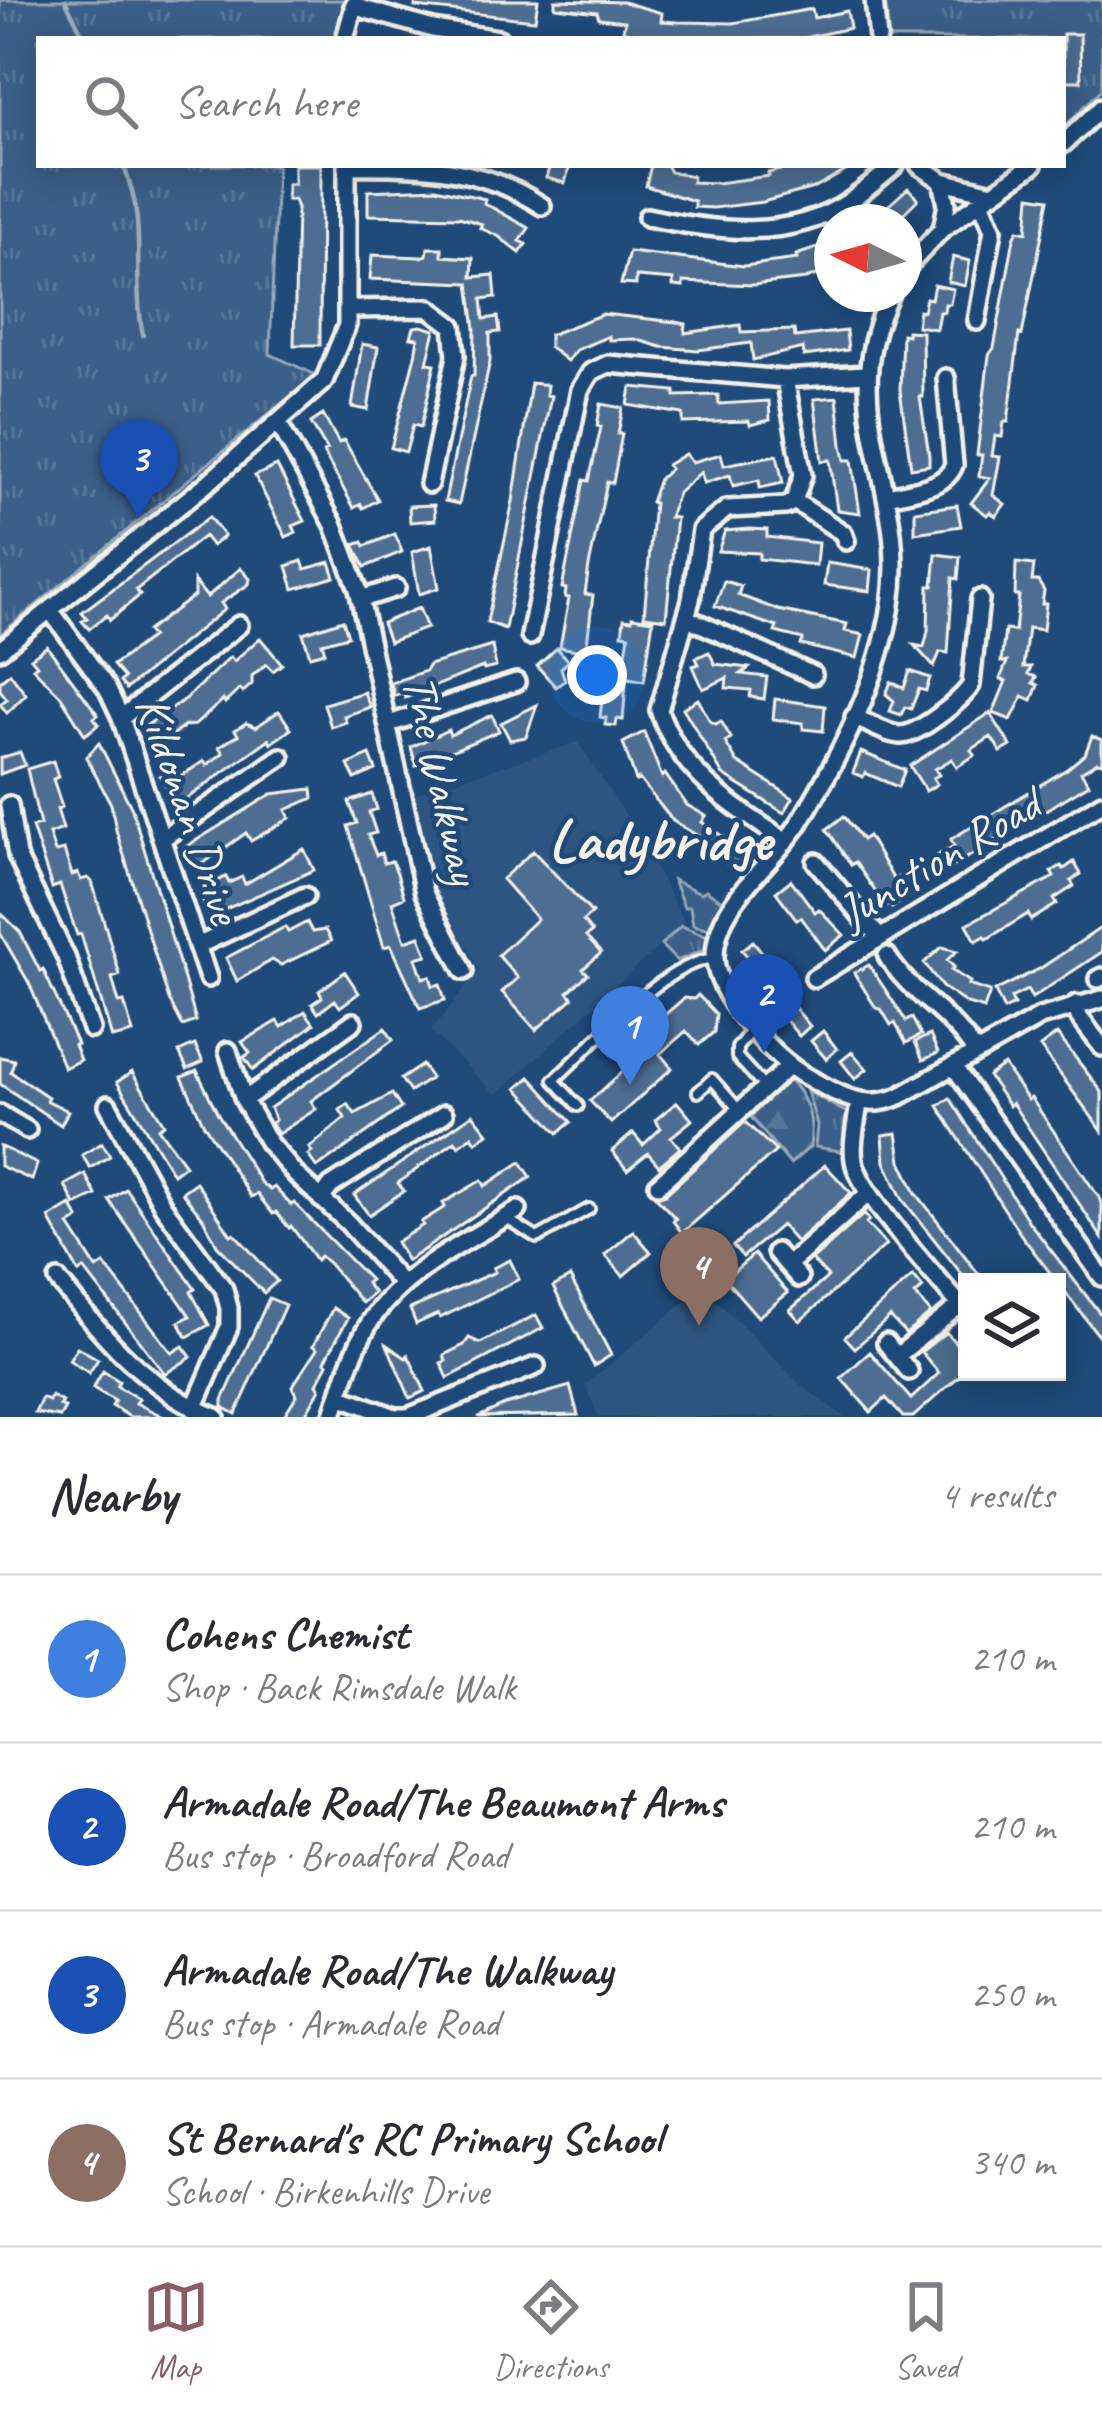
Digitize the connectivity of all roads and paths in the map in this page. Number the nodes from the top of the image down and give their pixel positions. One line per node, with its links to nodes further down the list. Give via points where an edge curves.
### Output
1 (874, 0): 5 (street)
2 (355, 3): 3 (street); 4 (street)
3 (346, 36)
4 (479, 36)
5 (878, 36)
6 (1102, 107): 7 (street)
7 (1066, 141)
8 (347, 168): 19 (street)
9 (434, 168): 15 (street, via 501,183)
10 (892, 168): 16 (street, via 831,212 770,228 718,231)
11 (924, 168): 13 (street)
12 (1029, 168): 14 (street)
13 (942, 181): 14 (street); 17 (street)
14 (987, 197): 17 (street); 21 (street, via 993,230)
15 (542, 206)
16 (646, 217)
17 (942, 229): 18 (street)
18 (922, 251)
19 (349, 309): 25 (street, via 323,381); 26 (street, via 429,308 453,326 457,356)
20 (882, 312): 22 (street)
21 (976, 322)
22 (866, 374): 24 (street); 27 (street, via 870,431)
23 (946, 378): 27 (street, via 951,475)
24 (785, 380): 28 (street, via 803,475); 36 (street, via 608,364 591,372 580,390)
25 (278, 422): 31 (street, The Walkway, via 334,525); 33 (street)
26 (429, 484)
27 (888, 496): 40 (street, via 891,608)
28 (794, 501): 29 (street); 34 (street, via 727,509 706,524)
29 (846, 541)
30 (395, 588): 31 (street)
31 (361, 599): 42 (street, The Walkway)
32 (980, 599): 40 (street, via 964,697 909,734)
33 (50, 610): 37 (street); 41 (street, Kildonan Drive)
34 (687, 619): 38 (street); 47 (street, via 660,715 715,794)
35 (239, 625): 41 (street)
36 (530, 636)
37 (0, 650)
38 (814, 675)
39 (516, 682): 42 (street)
40 (854, 717): 47 (street)
41 (122, 718): 46 (street, Kildonan Drive)
42 (389, 724): 55 (street, The Walkway, via 424,893)
43 (280, 757): 46 (street)
44 (1102, 803): 51 (street, Junction Road)
45 (9, 805): 48 (street)
46 (163, 838): 52 (street, Kildonan Drive)
47 (786, 841): 54 (street, via 727,914)
48 (8, 858): 62 (street, via 66,957)
49 (816, 862): 51 (street)
50 (305, 896): 52 (street)
51 (880, 938): 57 (street, Junction Road)
52 (197, 946): 56 (street, Kildonan Drive)
53 (887, 956): 65 (street)
54 (715, 958): 61 (street, via 724,993); 73 (lane, via 669,974 554,1080)
55 (464, 971)
56 (208, 978)
57 (814, 978)
58 (1102, 999): 59 (street)
59 (1076, 1004): 63 (street); 65 (street)
60 (353, 1022): 70 (street)
61 (753, 1028): 66 (street); 68 (lane, via 736,1057)
62 (92, 1029)
63 (1102, 1047)
64 (228, 1051): 70 (street)
65 (975, 1052): 67 (street)
66 (790, 1066): 71 (street); 74 (street)
67 (954, 1067): 71 (street, via 889,1101); 84 (street)
68 (759, 1081)
69 (698, 1092): 74 (lane, via 712,1079)
70 (244, 1100): 80 (street, via 268,1142)
71 (859, 1102): 79 (street, via 853,1154)
72 (109, 1106): 92 (street, via 163,1206 224,1289 229,1327)
73 (578, 1106)
74 (740, 1111): 78 (street)
75 (0, 1114): 77 (street)
76 (444, 1114): 80 (street)
77 (28, 1130)
78 (658, 1184)
79 (869, 1193): 83 (street); 87 (street)
80 (321, 1198): 86 (street)
81 (589, 1209): 82 (lane, via 537,1238)
82 (512, 1214): 86 (street)
83 (788, 1265)
84 (1102, 1277)
85 (58, 1280): 92 (street, via 144,1376)
86 (403, 1285): 91 (street, via 368,1325)
87 (958, 1303)
88 (958, 1312): 90 (street, via 891,1350)
89 (536, 1366): 91 (street, via 409,1417)
90 (909, 1371)
91 (339, 1396): 94 (street)
92 (194, 1408): 93 (street)
93 (216, 1417)
94 (332, 1417)

